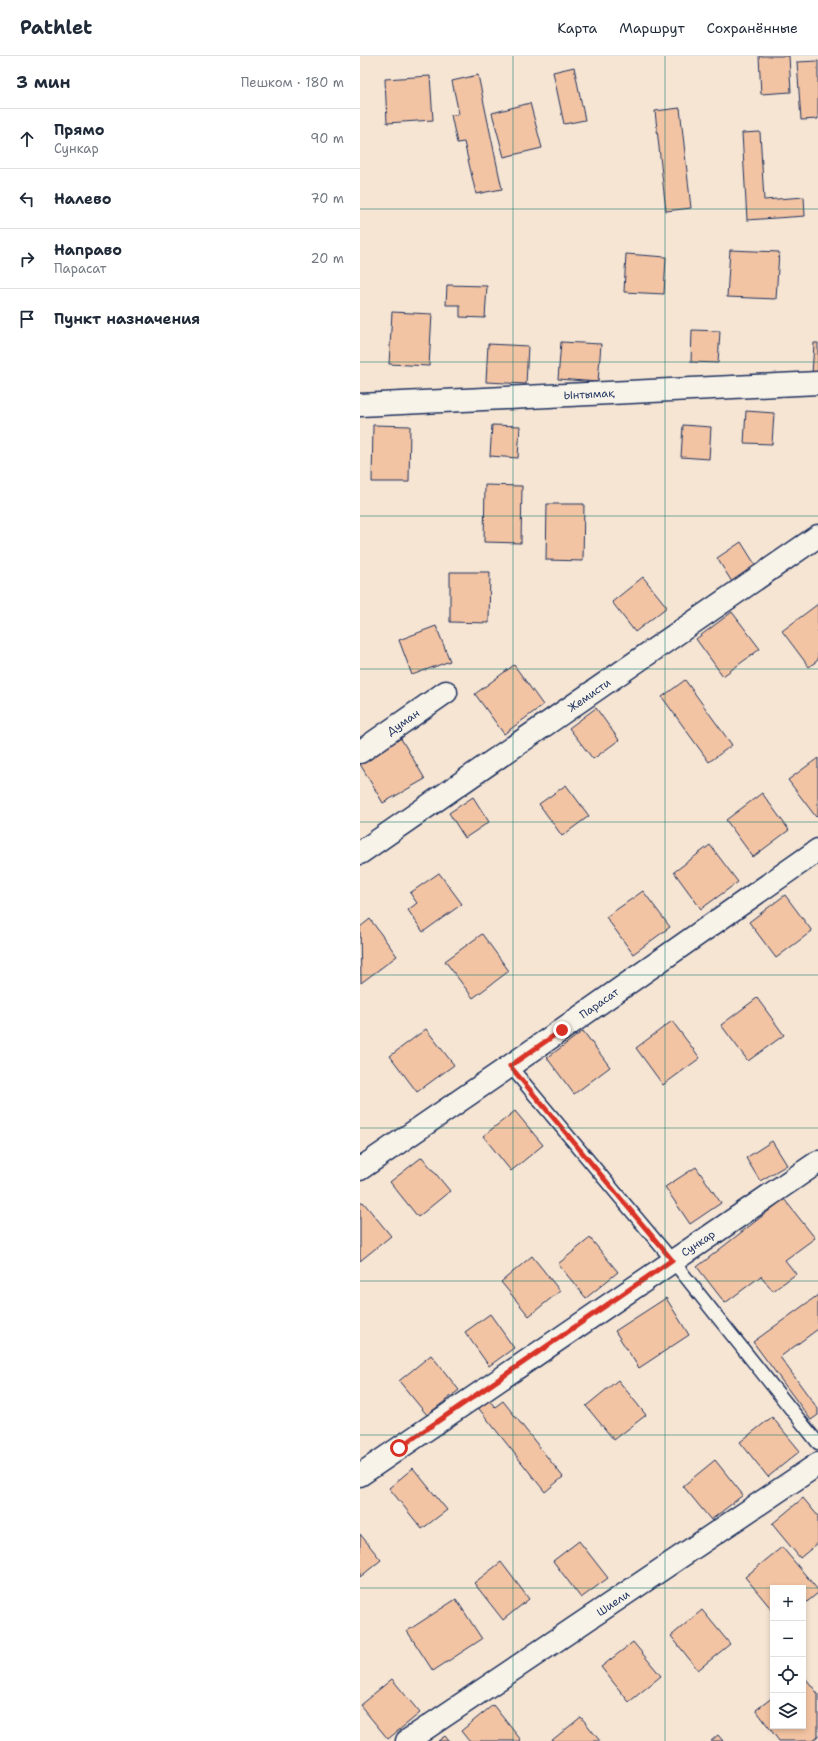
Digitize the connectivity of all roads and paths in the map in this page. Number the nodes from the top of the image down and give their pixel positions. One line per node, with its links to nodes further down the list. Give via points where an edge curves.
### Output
1 (818, 383): 2 (street, Ынтымақ)
2 (360, 405)
3 (818, 536): 7 (street, Жемисти)
4 (446, 692): 5 (street, Думан)
5 (360, 752)
6 (818, 850): 8 (street, Парасат)
7 (360, 853)
8 (510, 1066): 10 (street, Парасат); 11 (lane)
9 (818, 1162): 11 (street, Сункар)
10 (360, 1169)
11 (672, 1260): 12 (lane); 14 (street, Сункар)
12 (818, 1443)
13 (818, 1464): 15 (street, Шиели)
14 (360, 1475)
15 (407, 1741)

